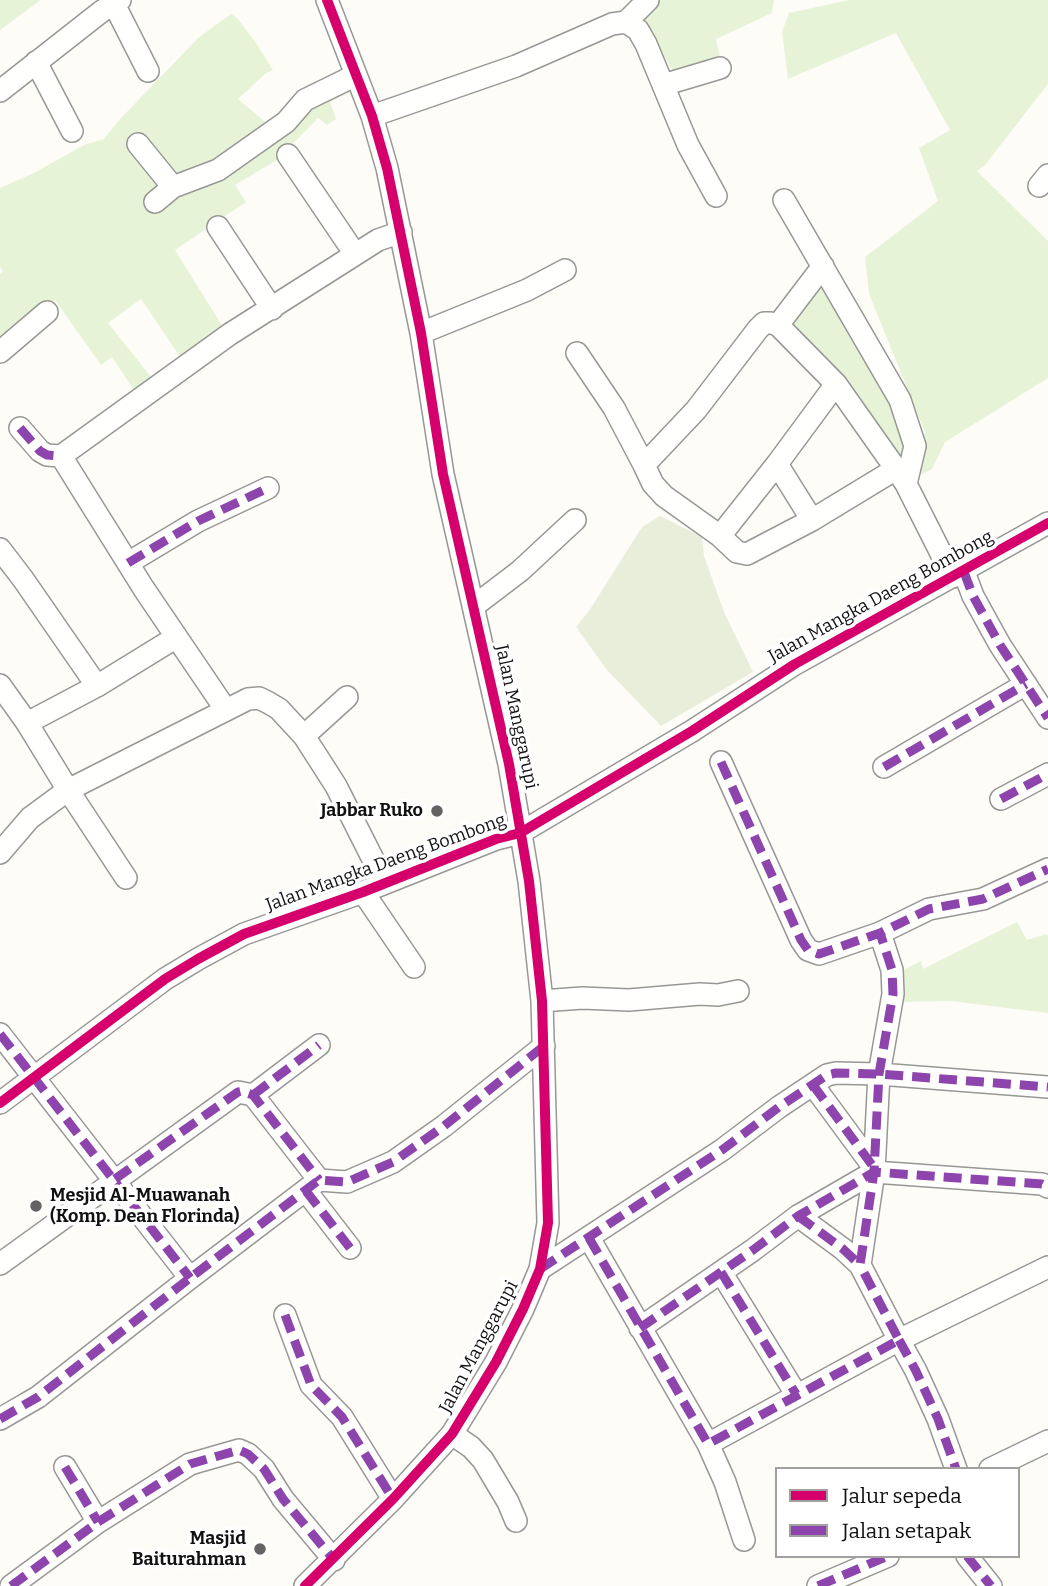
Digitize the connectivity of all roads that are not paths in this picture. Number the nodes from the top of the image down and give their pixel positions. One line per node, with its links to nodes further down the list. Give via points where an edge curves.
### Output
1 (327, 0): 8 (street, Jalan Manggarupi)
2 (648, 0): 4 (street)
3 (117, 2): 5 (street); 7 (street)
4 (626, 22): 9 (street, via 638,30); 11 (street)
5 (36, 62): 10 (street); 12 (street)
6 (720, 68): 9 (street)
7 (148, 71)
8 (356, 75): 11 (street, Jalan Manggarupi); 15 (street, via 305,100 286,122 218,170)
9 (663, 85): 16 (street)
10 (0, 91)
11 (372, 116): 20 (street, Jalan Manggarupi)
12 (72, 131)
13 (138, 144): 15 (street)
14 (288, 155): 21 (street)
15 (173, 187): 18 (street)
16 (716, 196)
17 (784, 200): 22 (street)
18 (155, 202)
19 (218, 227): 24 (street)
20 (401, 232): 21 (street); 27 (street, Jalan Manggarupi)
21 (355, 254): 24 (street)
22 (823, 266): 26 (street); 35 (street, via 900,400 915,446 914,458)
23 (565, 270): 27 (street)
24 (272, 309): 32 (street)
25 (47, 312): 28 (street)
26 (778, 325): 30 (street); 34 (street, via 764,323 696,410)
27 (421, 333): 44 (street, Jalan Manggarupi, via 443,474)
28 (0, 352)
29 (577, 353): 34 (street, via 614,408)
30 (836, 384): 33 (street); 35 (street)
31 (20, 428): 32 (street, via 40,451)
32 (61, 456): 42 (street)
33 (777, 464): 38 (street); 40 (street)
34 (644, 465): 40 (street, via 664,496)
35 (901, 476): 38 (street); 43 (street)
36 (268, 488): 42 (street, via 198,521)
37 (575, 520): 44 (street)
38 (812, 520): 40 (street, via 747,554 737,552)
39 (1048, 523): 43 (street, Jalan Mangka Daeng Bombong)
40 (720, 536)
41 (0, 550): 48 (street)
42 (128, 563): 45 (street)
43 (958, 575): 46 (street); 59 (street, Jalan Mangka Daeng Bombong, via 795,664)
44 (474, 606): 59 (street, Jalan Manggarupi)
45 (175, 638): 48 (street); 50 (street)
46 (1026, 684): 51 (street); 55 (street)
47 (0, 685): 52 (street)
48 (97, 686): 52 (street)
49 (347, 696): 53 (street)
50 (226, 710): 53 (street, via 259,698 279,709); 57 (street)
51 (1048, 718)
52 (27, 723): 57 (street)
53 (304, 736): 63 (street, via 336,786)
54 (721, 762): 65 (street, via 808,950 819,954)
55 (884, 767)
56 (1048, 774): 58 (street)
57 (68, 790): 60 (street); 62 (street)
58 (1001, 799)
59 (520, 833): 63 (street, Jalan Mangka Daeng Bombong); 68 (street, Jalan Manggarupi)
60 (4, 842)
61 (1048, 869): 65 (street, via 983,900 929,909)
62 (126, 878)
63 (385, 883): 64 (street, Jalan Mangka Daeng Bombong)
64 (363, 892): 66 (street); 73 (street, Jalan Mangka Daeng Bombong, via 244,934 198,960 165,979)
65 (880, 933): 72 (street, via 892,970 893,994)
66 (414, 967)
67 (738, 991): 68 (street)
68 (542, 1001): 71 (street, Jalan Manggarupi)
69 (0, 1034): 73 (street)
70 (319, 1045): 76 (street)
71 (544, 1046): 80 (street, via 393,1162 347,1182); 88 (street, Jalan Manggarupi, via 548,1223)
72 (878, 1074): 74 (street, via 836,1073); 75 (street); 78 (street)
73 (34, 1078): 77 (street, Jalan Mangka Daeng Bombong); 79 (street)
74 (813, 1085): 78 (street); 83 (street)
75 (1048, 1087)
76 (253, 1095): 79 (street, via 238,1092); 80 (street)
77 (0, 1103)
78 (873, 1169): 81 (street); 82 (street); 86 (street)
79 (115, 1179): 85 (street); 90 (street)
80 (313, 1185): 84 (street); 90 (street)
81 (1048, 1188)
82 (798, 1216): 86 (street); 89 (street)
83 (589, 1238): 88 (street); 92 (street)
84 (349, 1248)
85 (0, 1264)
86 (860, 1265): 93 (street)
87 (1048, 1267): 93 (street)
88 (540, 1269): 96 (street, Jalan Manggarupi, via 496,1362)
89 (721, 1272): 92 (street); 94 (street)
90 (190, 1278): 95 (street, via 38,1397)
91 (285, 1315): 102 (street, via 311,1385 342,1417)
92 (640, 1328): 98 (street)
93 (899, 1340): 94 (street); 100 (street, via 939,1419)
94 (796, 1394): 98 (street)
95 (0, 1419)
96 (452, 1434): 102 (street, Jalan Manggarupi); 103 (street, via 483,1460)
97 (1048, 1441): 101 (street)
98 (708, 1444): 105 (street)
99 (65, 1467): 104 (street)
100 (955, 1467)
101 (993, 1467)
102 (393, 1499): 108 (street, Jalan Manggarupi)
103 (516, 1521)
104 (98, 1522): 108 (street, via 190,1464 239,1450 264,1469); 109 (street)
105 (744, 1540)
106 (883, 1558): 111 (street)
107 (969, 1558): 112 (street)
108 (334, 1560): 110 (street, Jalan Manggarupi)
109 (11, 1586)
110 (305, 1586)
111 (818, 1586)
112 (991, 1586)

